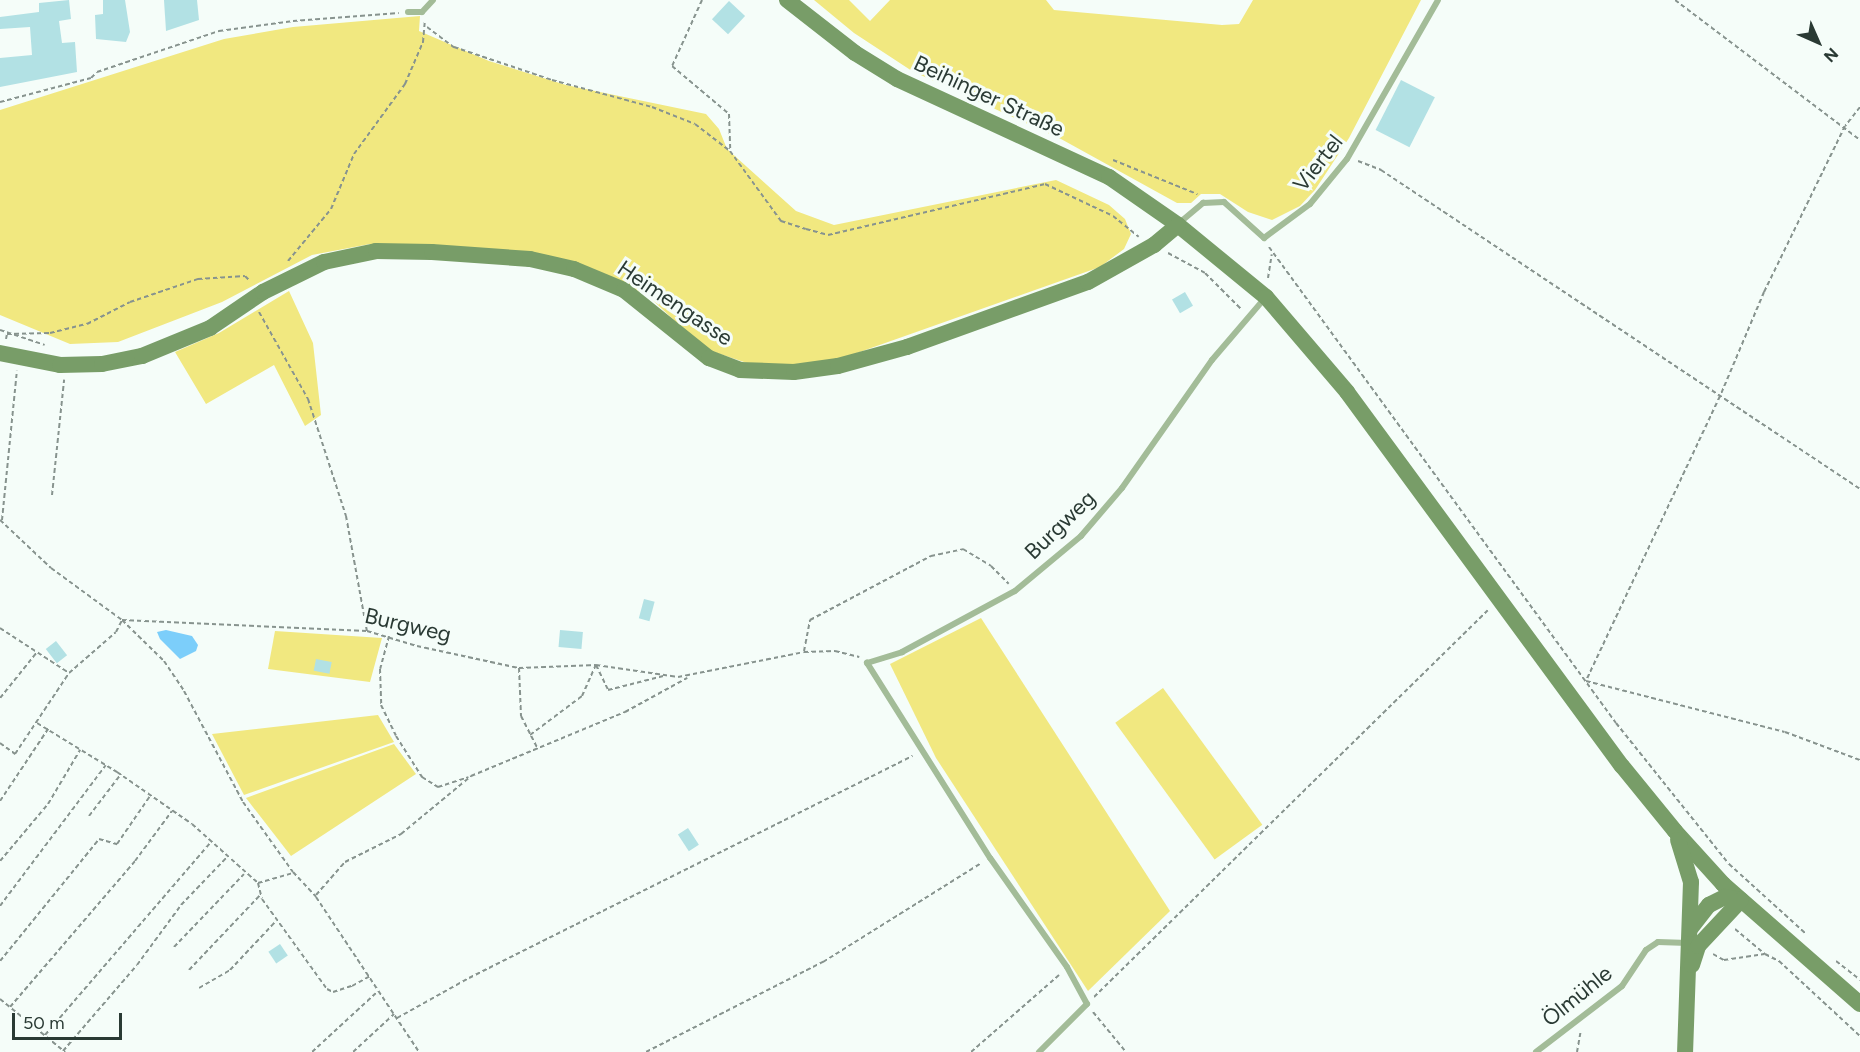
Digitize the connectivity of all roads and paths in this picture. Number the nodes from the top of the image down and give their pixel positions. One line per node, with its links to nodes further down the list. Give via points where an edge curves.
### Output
1 (433, 0): 7 (lane)
2 (702, 0): 13 (path, via 672,66 729,114)
3 (787, 0): 15 (street, Beihinger Straße, via 855,53 897,79 1109,177)
4 (1438, 0): 14 (lane, Viertel)
5 (1675, 0): 11 (path)
6 (408, 12): 7 (lane); 9 (path, via 219,31 97,72 91,78)
7 (422, 12): 8 (path)
8 (427, 27): 13 (path, via 454,47 552,80 652,107 695,124); 17 (path, via 405,84 354,154 331,209)
9 (0, 102)
10 (1860, 107): 11 (path)
11 (1845, 126): 12 (path); 26 (path, via 1764,292)
12 (1860, 140)
13 (730, 151): 16 (path, via 781,220 828,235 1045,184 1113,216)
14 (1347, 159): 15 (lane, Viertel, via 1310,204 1264,238 1224,202 1203,203); 26 (path, via 1381,170)
15 (1178, 225): 16 (street, Heimengasse); 19 (street, Beihinger Straße)
16 (1154, 245): 18 (street, Heimengasse, via 1088,282 907,347 838,366 772,373 740,370 709,358 624,290 574,269 530,259 376,251 324,262); 20 (path, via 1205,273)
17 (287, 262)
18 (257, 296): 22 (path, via 245,276 198,279 130,302 87,324 50,333); 25 (street, Heimengasse, via 210,328 142,356 102,364); 34 (path, via 308,399 346,516)
19 (1266, 297): 20 (lane, Burgweg); 31 (street, Beihinger Straße, via 1347,392); 44 (path, via 1272,254)
20 (1247, 316): 30 (lane, Burgweg, via 1122,488 1081,536)
21 (0, 330): 22 (path)
22 (7, 334): 23 (path); 24 (path)
23 (54, 348)
24 (7, 354): 25 (street, Heimengasse); 29 (path)
25 (66, 365): 28 (path)
26 (1720, 396): 27 (path); 44 (path)
27 (1860, 489)
28 (52, 495)
29 (1, 521): 32 (path, via 51,568)
30 (1015, 591): 37 (path, via 991,566 963,549 931,556 810,620); 38 (lane, Burgweg, via 902,652)
31 (1499, 601): 61 (street, Beihinger Straße); 86 (path)
32 (122, 620): 34 (path, Burgweg); 41 (path, via 116,632); 66 (path, via 175,676 233,786)
33 (0, 628): 36 (path)
34 (367, 631): 35 (path, Burgweg)
35 (389, 636): 40 (path, Burgweg, via 417,646); 56 (path, via 380,669 381,705 396,736 422,777 438,787)
36 (37, 652): 41 (path); 45 (path)
37 (804, 652): 38 (path, Burgweg, via 845,653); 43 (path, Burgweg)
38 (867, 663): 52 (lane)
39 (596, 665): 40 (path, Burgweg); 42 (path, Burgweg); 42 (path, via 608,690 646,678); 48 (path, via 582,696)
40 (519, 668): 48 (path, via 521,716)
41 (69, 673): 46 (path)
42 (678, 677): 43 (path, Burgweg)
43 (690, 677): 50 (path, via 625,712)
44 (1586, 681): 53 (path, via 1785,732); 74 (path, via 1729,864)
45 (0, 698)
46 (37, 723): 47 (path); 49 (path, via 15,754)
47 (48, 729): 51 (path); 58 (path)
48 (530, 735): 50 (path)
49 (0, 743)
50 (537, 748): 56 (path)
51 (81, 749): 54 (path); 65 (path, via 48,804)
52 (921, 751): 64 (lane); 90 (path)
53 (1860, 760)
54 (106, 765): 55 (path); 72 (path)
55 (121, 774): 57 (path); 60 (path)
56 (471, 776): 70 (path, via 400,834 345,862)
57 (151, 795): 59 (path); 78 (path, via 117,844 99,839)
58 (0, 801)
59 (172, 811): 62 (path); 88 (path, via 135,861)
60 (89, 816)
61 (1675, 831): 71 (street); 75 (street, via 1691,882)
62 (210, 843): 63 (path); 92 (path)
63 (226, 858): 67 (path); 94 (path, via 181,905 137,965)
64 (990, 858): 79 (lane); 98 (path, via 823,962)
65 (0, 861)
66 (293, 873): 68 (path); 70 (path)
67 (244, 874): 68 (path); 76 (path)
68 (258, 883): 69 (path)
69 (261, 894): 73 (path); 80 (path)
70 (316, 897): 81 (path)
71 (1741, 900): 75 (street, via 1725,897 1709,905); 87 (street)
72 (0, 906)
73 (276, 921): 81 (path, via 327,989 333,992 352,986); 83 (path, via 230,970)
74 (1810, 938)
75 (1691, 939): 91 (lane, Ölmühle, via 1672,939 1652,946 1622,986); 93 (path, via 1724,960 1765,954 1779,962); 104 (street)
76 (174, 947)
77 (1835, 960): 82 (path)
78 (0, 961)
79 (1067, 967): 86 (lane); 99 (path)
80 (189, 970)
81 (370, 975): 84 (path)
82 (1860, 980)
83 (199, 988)
84 (379, 990): 89 (path); 95 (path)
85 (0, 999): 88 (path)
86 (1087, 1004): 100 (lane); 101 (path)
87 (1860, 1004)
88 (10, 1007): 92 (path)
89 (394, 1014): 90 (path); 96 (path)
90 (397, 1018): 97 (path)
91 (1582, 1018): 102 (lane, Ölmühle); 103 (path)
92 (45, 1035): 94 (path)
93 (1860, 1036)
94 (64, 1051)
95 (312, 1052)
96 (353, 1052)
97 (419, 1052)
98 (646, 1052)
99 (971, 1052)
100 (1039, 1052)
101 (1126, 1052)
102 (1536, 1052)
103 (1577, 1052)
104 (1685, 1052)

